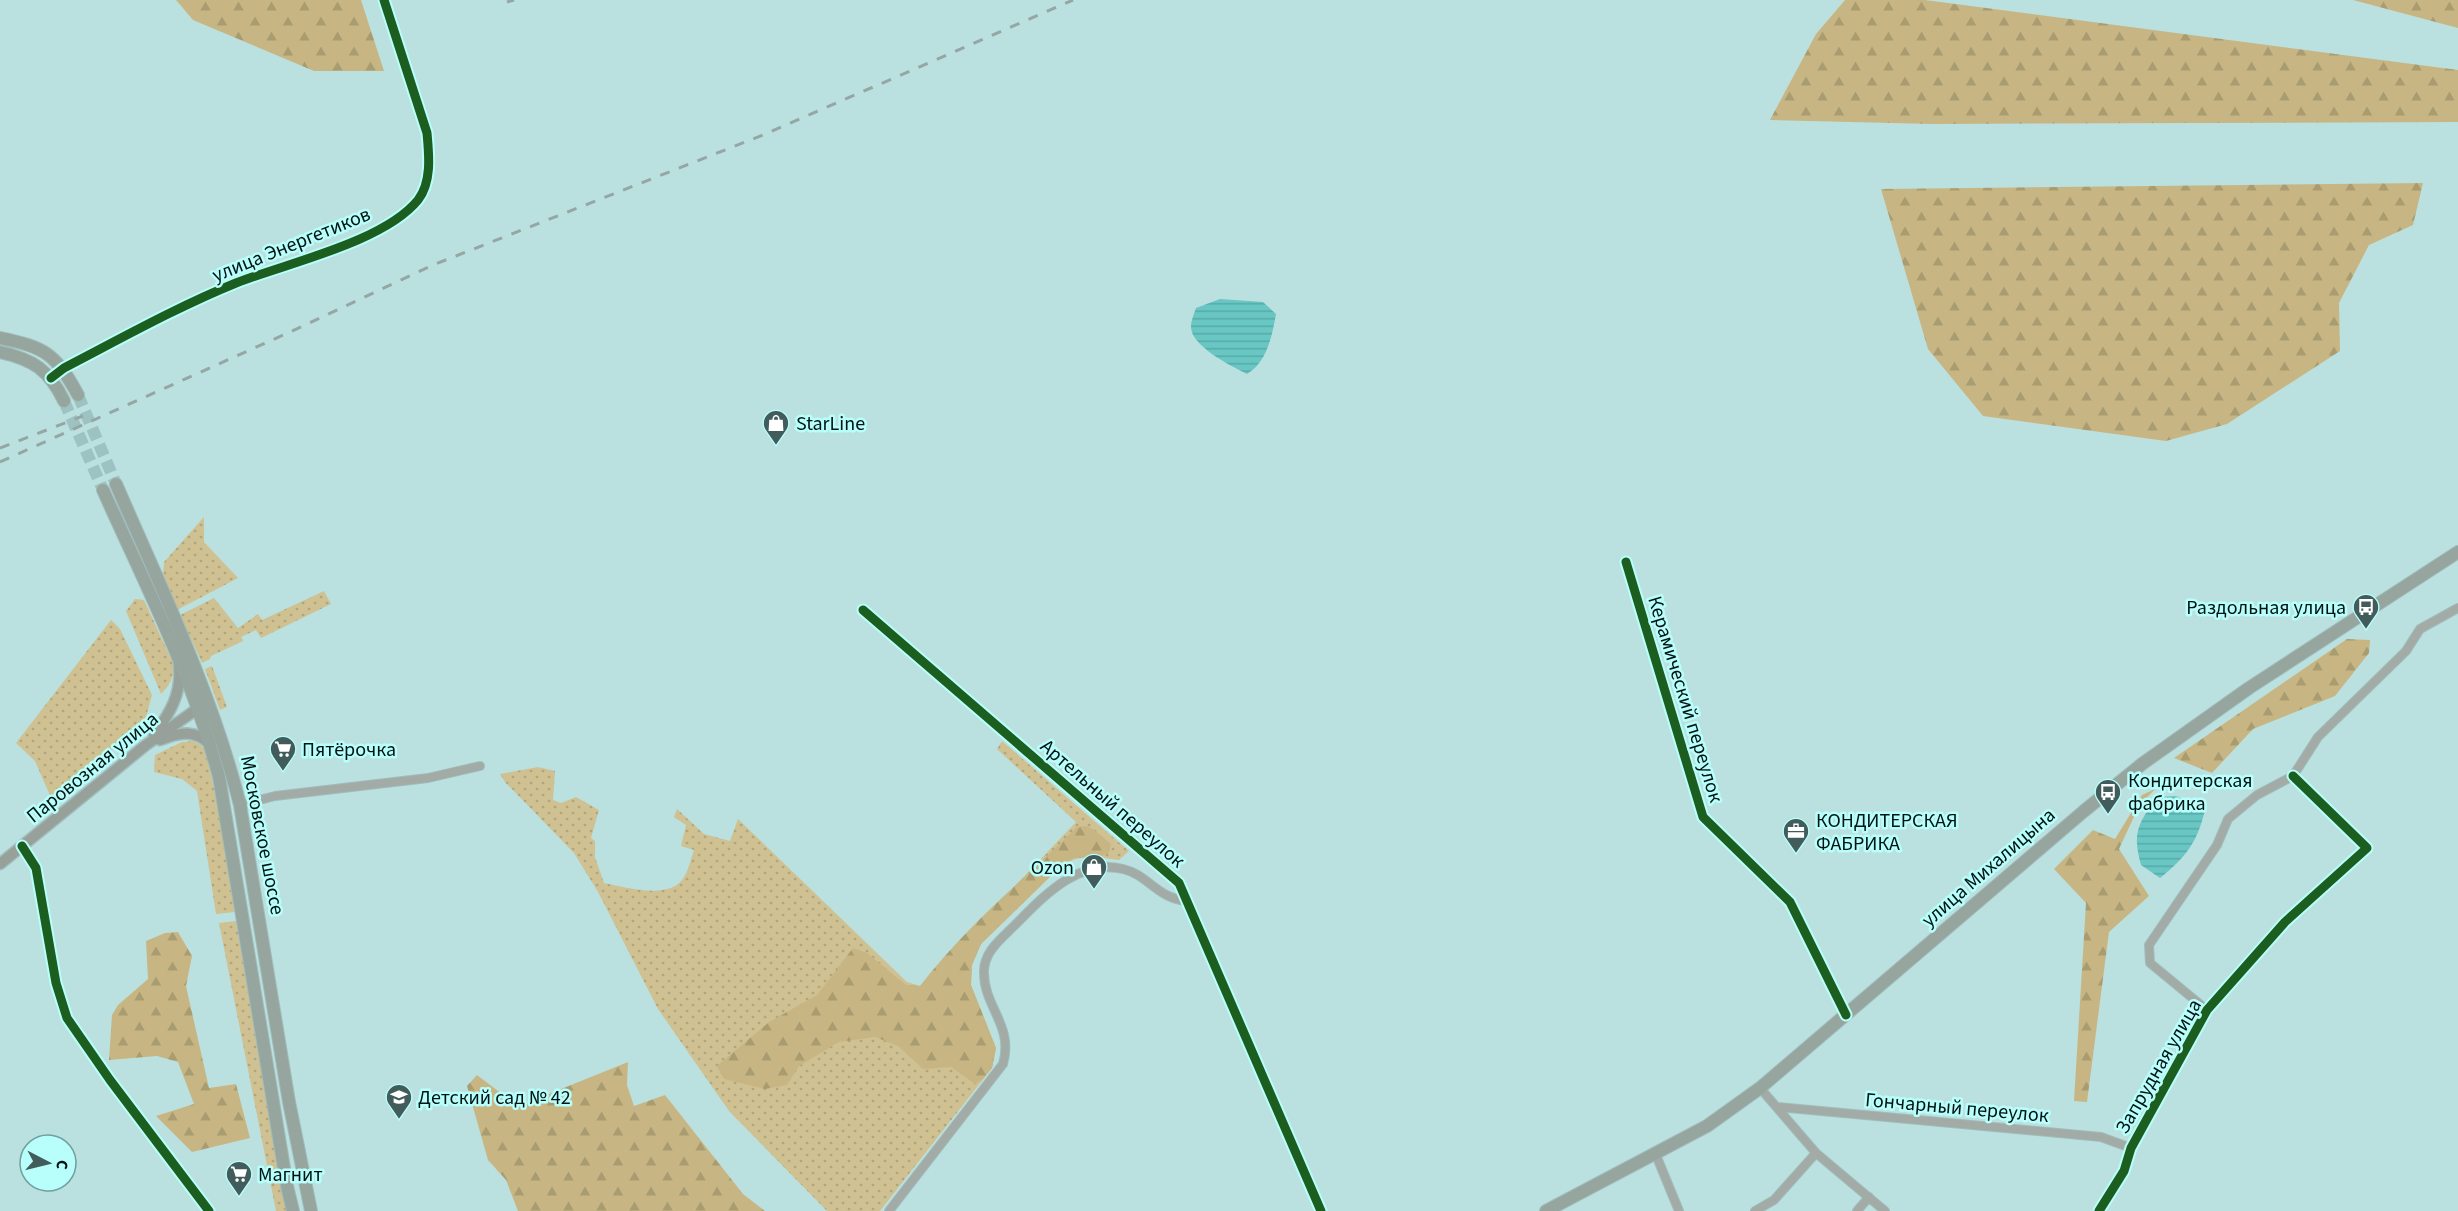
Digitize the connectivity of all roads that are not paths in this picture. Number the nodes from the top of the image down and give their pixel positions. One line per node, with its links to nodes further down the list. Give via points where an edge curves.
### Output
1 (384, 0): 4 (street, улица Энергетиков, via 427,134 428,174 418,199 401,216 369,235 236,283)
2 (0, 338): 4 (main road, via 39,348)
3 (0, 352): 5 (main road, via 33,363)
4 (64, 368): 5 (street, улица Энергетиков); 6 (main road)
5 (51, 378): 7 (main road)
6 (78, 394)
7 (64, 401)
8 (116, 484): 15 (main road, Московское шоссе)
9 (103, 490): 14 (main road, Московское шоссе)
10 (2458, 552): 26 (main road, улица Михалицына, via 2249,688 2142,764)
11 (1626, 562): 26 (street, Керамический переулок, via 1703,817 1790,902)
12 (2458, 608): 20 (street, via 2420,629 2406,651 2318,737)
13 (864, 610): 24 (street, Артельный переулок, via 1179,883)
14 (178, 660): 16 (main road, Московское шоссе); 17 (main road, via 180,677 175,704)
15 (209, 700): 16 (main road, Паровозная улица); 21 (main road, Московское шоссе)
16 (198, 707): 17 (main road, Паровозная улица); 18 (main road, Московское шоссе)
17 (146, 745): 18 (main road, via 184,732 203,737); 22 (main road, Паровозная улица)
18 (211, 745): 34 (main road, Московское шоссе)
19 (480, 766): 21 (street, via 428,778 275,796)
20 (2293, 776): 25 (street, via 2257,795 2228,819 2217,845 2150,945 2150,963); 25 (street, Запрудная улица, via 2367,848 2285,922)
21 (240, 805): 35 (main road, Московское шоссе)
22 (22, 846): 23 (main road, Паровозная улица); 33 (street, via 36,868 56,983 68,1018)
23 (0, 864)
24 (1187, 901): 36 (street, via 1162,894 1124,868 1097,868 1051,888 994,946 985,961 984,972 1006,1041 1004,1064); 37 (street, Артельный переулок)
25 (2208, 1011): 29 (street, Запрудная улица)
26 (1846, 1015): 27 (main road, улица Михалицына)
27 (1760, 1088): 28 (street); 31 (main road, улица Михалицына, via 1707,1126)
28 (1778, 1107): 29 (street, Гончарный переулок, via 2101,1137); 30 (street)
29 (2131, 1148): 43 (street, Запрудная улица, via 2124,1171)
30 (1816, 1153): 32 (street); 40 (street, via 1774,1200)
31 (1656, 1155): 38 (main road, улица Михалицына); 39 (street)
32 (1869, 1197): 41 (street); 42 (street)
33 (209, 1211)
34 (293, 1211)
35 (311, 1211)
36 (889, 1211)
37 (1322, 1211)
38 (1546, 1211)
39 (1679, 1211)
40 (1755, 1211)
41 (1857, 1211)
42 (1885, 1211)
43 (2098, 1211)

